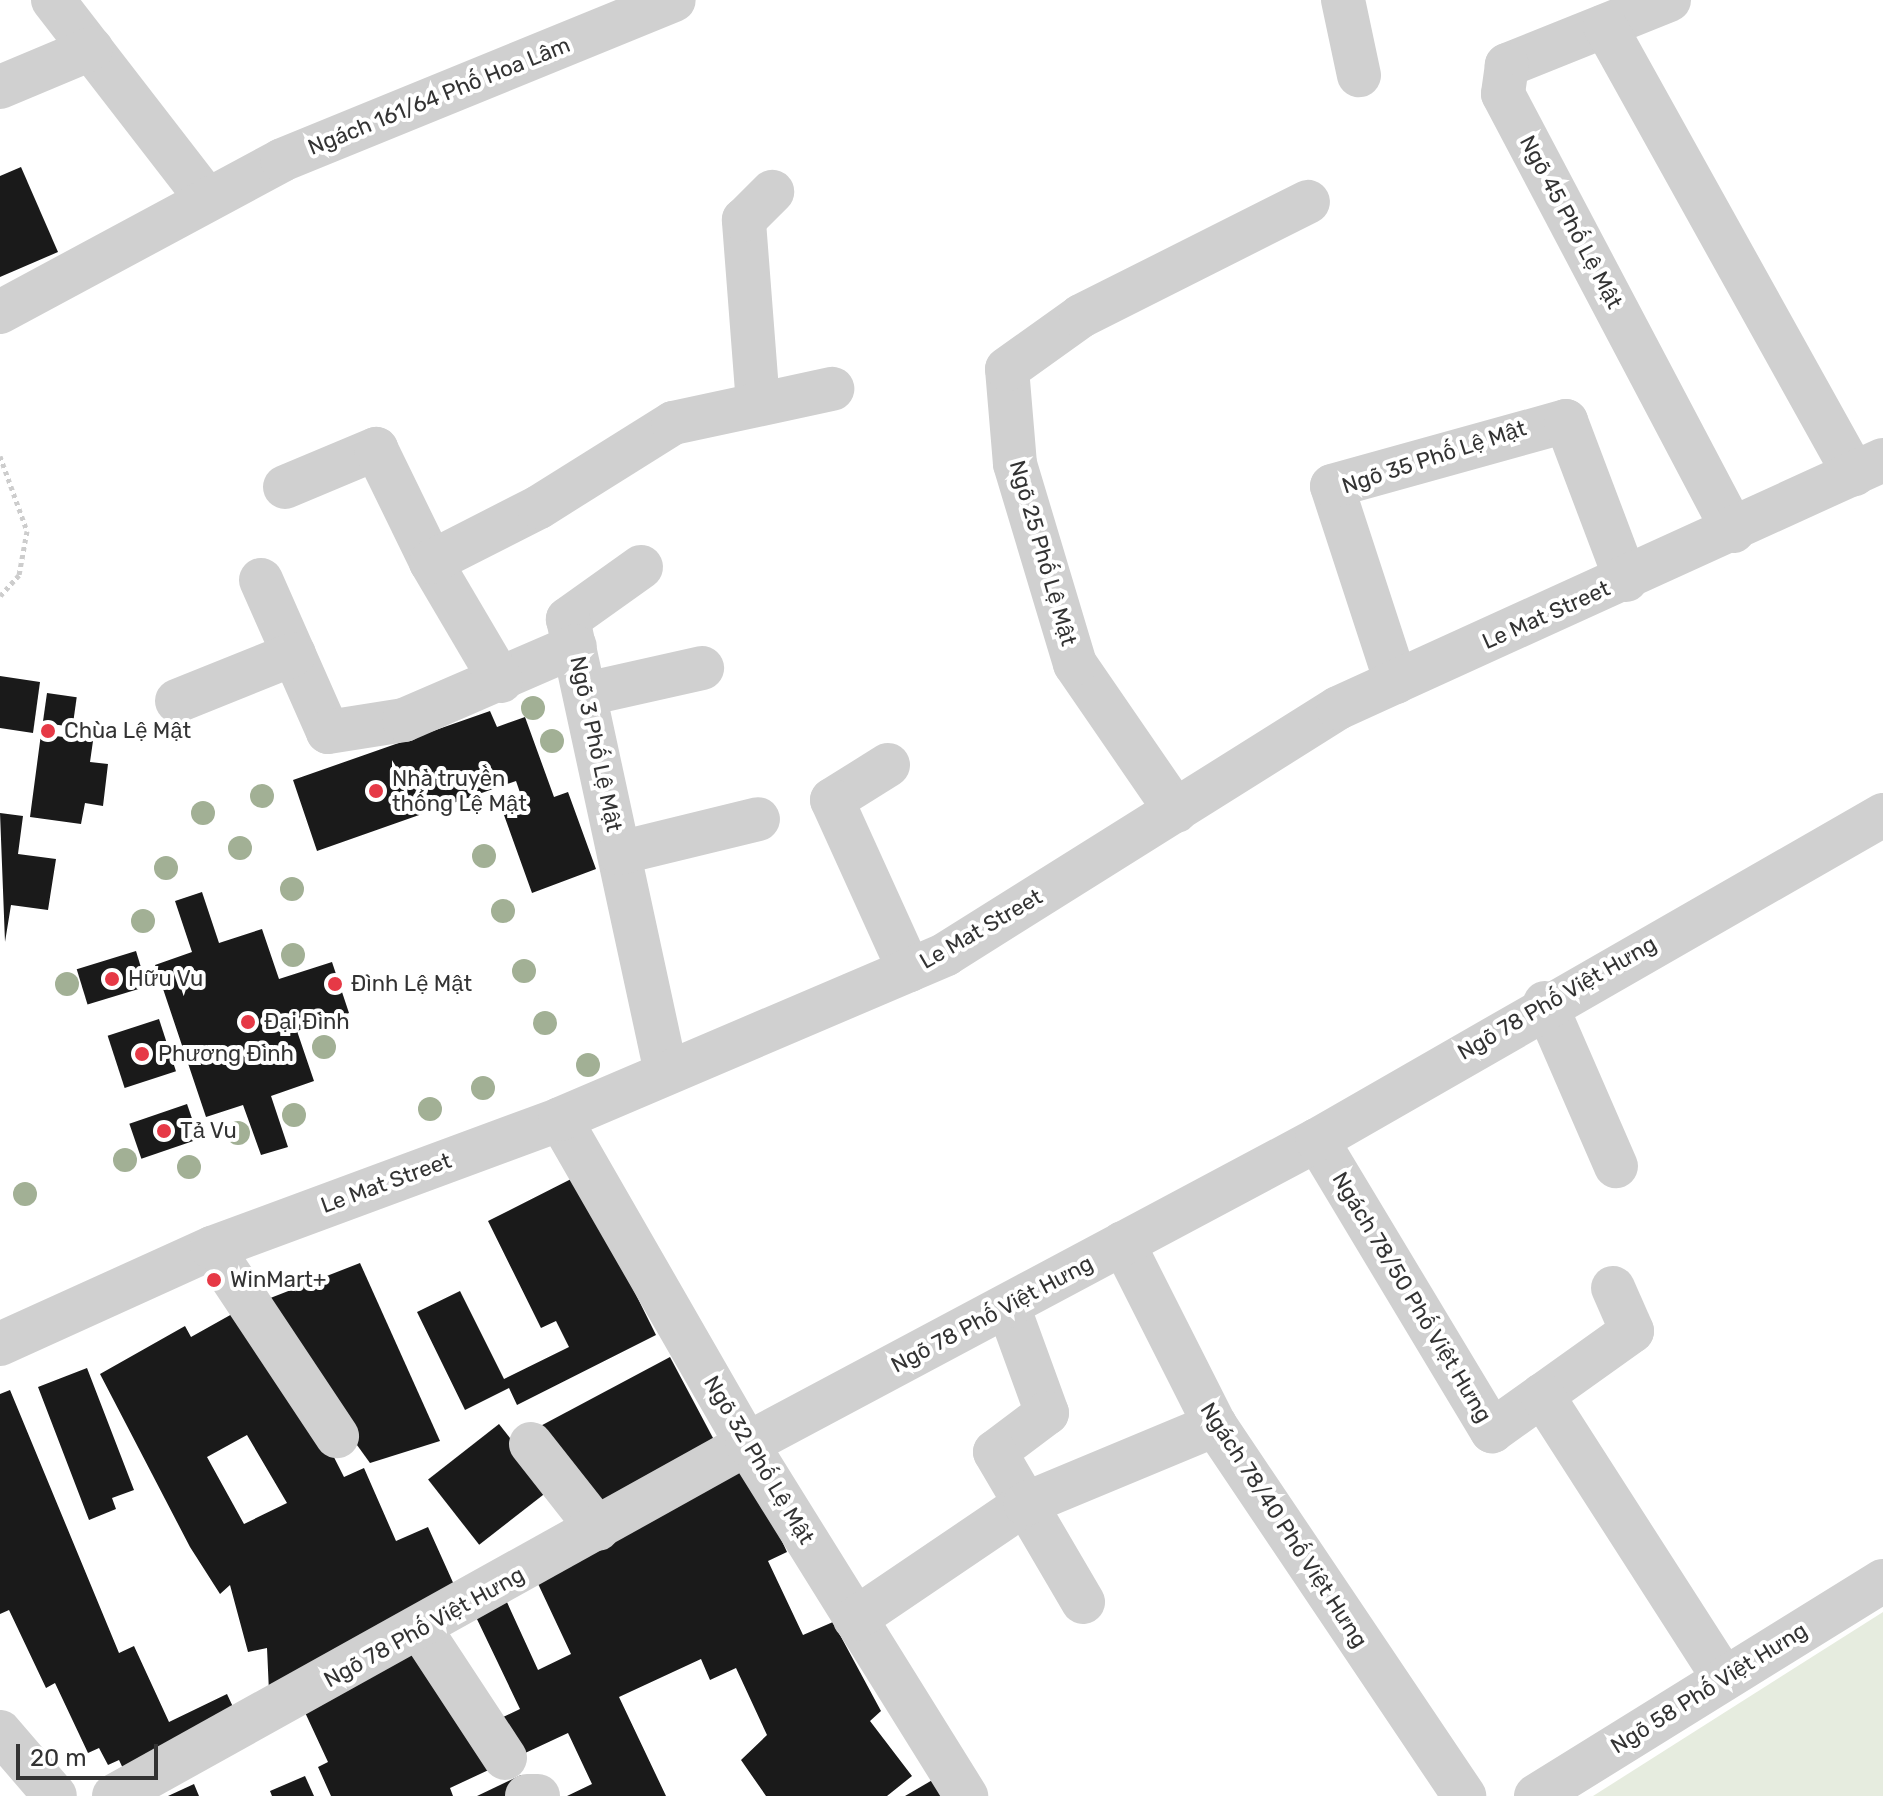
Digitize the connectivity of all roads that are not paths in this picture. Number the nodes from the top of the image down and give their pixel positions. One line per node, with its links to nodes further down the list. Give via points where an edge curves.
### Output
1 (53, 0): 6 (street)
2 (674, 0): 10 (street, Ngách 161/64 Phố Hoa Lâm, via 282,160)
3 (1343, 0): 7 (street)
4 (1669, 0): 5 (street, Ngõ 45 Phố Lệ Mật)
5 (1605, 26): 15 (street); 17 (street, Ngõ 45 Phố Lệ Mật, via 1507,65 1503,94)
6 (91, 49): 8 (street); 10 (street)
7 (1359, 75)
8 (0, 87)
9 (772, 192): 14 (street, via 744,220)
10 (207, 199): 12 (street, Ngách 161/64 Phố Hoa Lâm)
11 (1308, 202): 30 (street, Ngõ 25 Phố Lệ Mật, via 1081,316 1007,369 1015,464 1075,664)
12 (0, 312)
13 (832, 389): 14 (street)
14 (758, 404): 18 (street, via 673,423 539,507)
15 (1868, 467): 17 (street, Le Mat Street)
16 (285, 487): 18 (street, via 376,449)
17 (1733, 531): 21 (street, Le Mat Street)
18 (431, 562): 25 (street)
19 (641, 567): 22 (street, via 568,619)
20 (261, 580): 23 (street, Ngõ 3 Phố Lệ Mật)
21 (1626, 580): 26 (street, Le Mat Street); 26 (street, Ngõ 35 Phố Lệ Mật, via 1566,421 1332,486)
22 (575, 646): 25 (street, Ngõ 3 Phố Lệ Mật); 27 (street, Ngõ 3 Phố Lệ Mật)
23 (294, 654): 25 (street, Ngõ 3 Phố Lệ Mật, via 328,732 404,720); 28 (street)
24 (702, 668): 27 (street)
25 (501, 681)
26 (1396, 682): 30 (street, Le Mat Street, via 1338,708)
27 (586, 694): 33 (street, Ngõ 3 Phố Lệ Mật)
28 (177, 701)
29 (888, 765): 34 (street, via 832,800)
30 (1176, 811): 34 (street, Le Mat Street)
31 (758, 819): 33 (street)
32 (1877, 831): 35 (street, Ngõ 78 Phố Việt Hưng)
33 (619, 853): 36 (street, Ngõ 3 Phố Lệ Mật)
34 (909, 970): 36 (street, Le Mat Street)
35 (1545, 1003): 38 (street, Ngõ 78 Phố Việt Hưng); 39 (street)
36 (666, 1073): 37 (street, Le Mat Street)
37 (560, 1119): 41 (street, Le Mat Street); 49 (street, Ngõ 32 Phố Lệ Mật)
38 (1317, 1140): 40 (street, Ngõ 78 Phố Việt Hưng); 45 (street, Ngách 78/50 Phố Việt Hưng, via 1492,1431)
39 (1616, 1166)
40 (1123, 1243): 43 (street, Ngõ 78 Phố Việt Hưng); 46 (street, Ngách 78/40 Phố Việt Hưng)
41 (212, 1248): 44 (street, Le Mat Street); 47 (street)
42 (1613, 1288): 45 (street, Ngách 78/50 Phố Việt Hưng, via 1632,1331)
43 (1008, 1306): 49 (street, Ngõ 78 Phố Việt Hưng); 50 (street, via 1047,1413 995,1452)
44 (0, 1344)
45 (1542, 1395): 56 (street)
46 (1215, 1425): 50 (street); 64 (street, Ngách 78/40 Phố Việt Hưng)
47 (337, 1436)
48 (531, 1444): 51 (street)
49 (747, 1444): 51 (street, Ngõ 78 Phố Việt Hưng); 54 (street, Ngõ 32 Phố Lệ Mật)
50 (1025, 1504): 53 (street); 54 (street)
51 (598, 1529): 55 (street, Ngõ 78 Phố Việt Hưng)
52 (1883, 1581): 56 (street, Ngõ 58 Phố Việt Hưng)
53 (1083, 1602)
54 (855, 1619): 63 (street, Ngõ 32 Phố Lệ Mật)
55 (421, 1630): 58 (street); 60 (street, Ngõ 78 Phố Việt Hưng)
56 (1724, 1679): 65 (street, Ngõ 58 Phố Việt Hưng)
57 (0, 1732): 59 (street)
58 (505, 1758)
59 (55, 1796)
60 (114, 1796)
61 (527, 1796): 62 (street)
62 (538, 1796)
63 (966, 1796)
64 (1464, 1796)
65 (1536, 1796)

